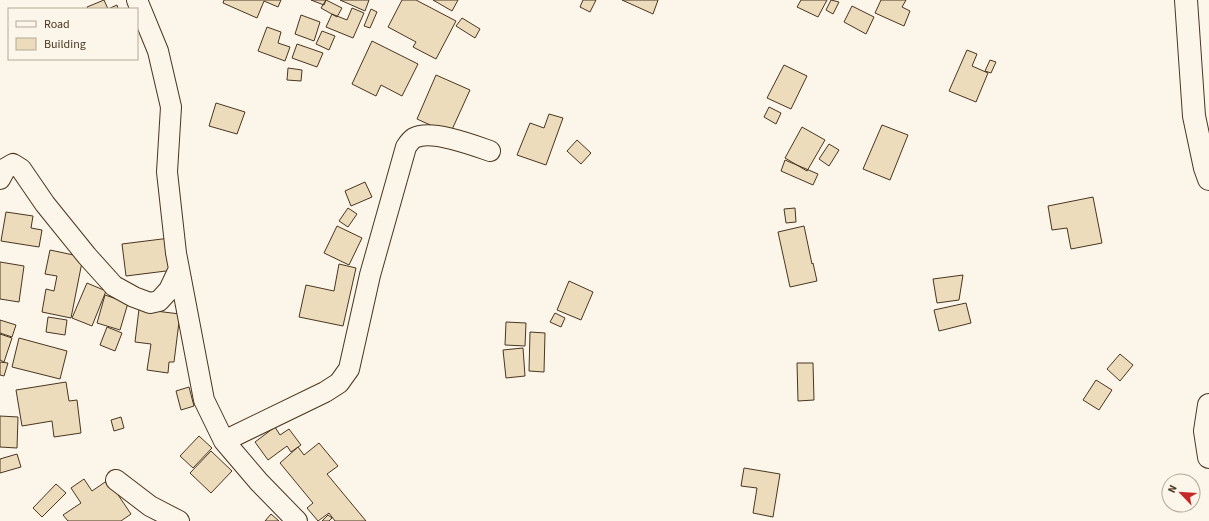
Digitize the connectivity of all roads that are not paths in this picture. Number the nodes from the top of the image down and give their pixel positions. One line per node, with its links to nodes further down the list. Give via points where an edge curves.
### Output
1 (137, 0): 6 (street, via 158,51 171,107 167,172)
2 (1186, 0): 5 (main road, via 1194,116)
3 (490, 151): 8 (street, via 450,138 414,138 406,147 370,275 349,369 339,383 325,392)
4 (0, 179): 6 (street, via 6,168 13,164 21,169 45,204 87,256 114,286 134,297 150,303 159,301 169,290)
5 (1209, 179)
6 (179, 269): 8 (street, via 204,400)
7 (1209, 405): 9 (main road, via 1205,431)
8 (224, 441): 12 (street)
9 (1209, 457)
10 (116, 480): 11 (street, via 150,506)
11 (179, 521)
12 (296, 521)

